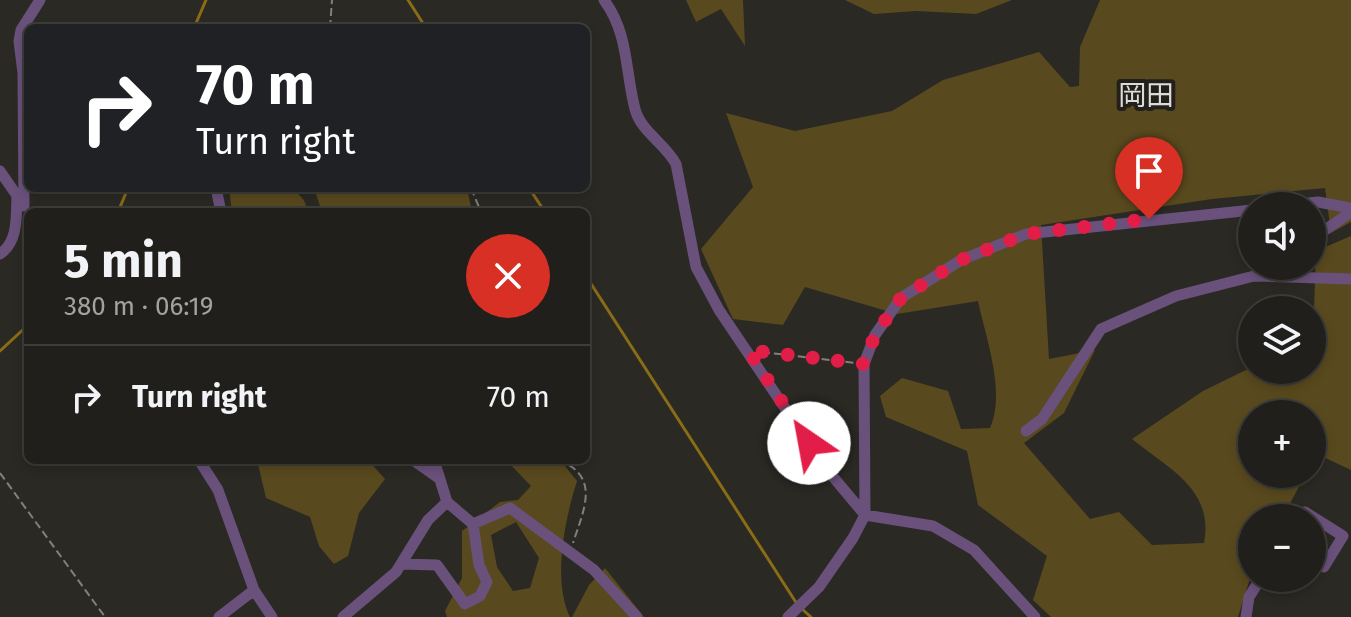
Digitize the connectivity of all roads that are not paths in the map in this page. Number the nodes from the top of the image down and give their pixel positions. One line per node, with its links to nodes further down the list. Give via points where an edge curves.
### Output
1 (40, 0): 3 (street)
2 (604, 0): 23 (street, via 622,31 635,111 676,164 696,267 824,466)
3 (25, 24)
4 (24, 25): 5 (street, via 19,41)
5 (24, 118)
6 (0, 171): 7 (street)
7 (17, 194): 9 (street); 13 (street, via 15,229)
8 (1326, 204): 10 (street)
9 (25, 208)
10 (1351, 210): 12 (street)
11 (1238, 211): 23 (street, via 1026,234 961,260 901,298 875,335 864,364)
12 (1326, 229)
13 (0, 254)
14 (1326, 278): 15 (street)
15 (1351, 279)
16 (1238, 280): 17 (street, via 1176,296 1101,329 1042,419)
17 (1026, 431)
18 (202, 464): 28 (street, via 218,490)
19 (419, 464): 21 (street)
20 (435, 464): 21 (street)
21 (440, 479): 22 (street)
22 (447, 502): 24 (street); 26 (street, via 428,520)
23 (865, 515): 34 (street, via 819,587); 35 (street, via 933,526 974,550)
24 (473, 524): 26 (street, via 487,582 480,596 465,604 437,565); 33 (street, via 510,508 610,584)
25 (1326, 525): 27 (street, via 1343,536)
26 (401, 564): 32 (street)
27 (1326, 564)
28 (254, 590): 30 (street); 31 (street)
29 (1252, 592): 36 (street)
30 (219, 617)
31 (272, 617)
32 (343, 617)
33 (637, 617)
34 (788, 617)
35 (1035, 617)
36 (1246, 617)

